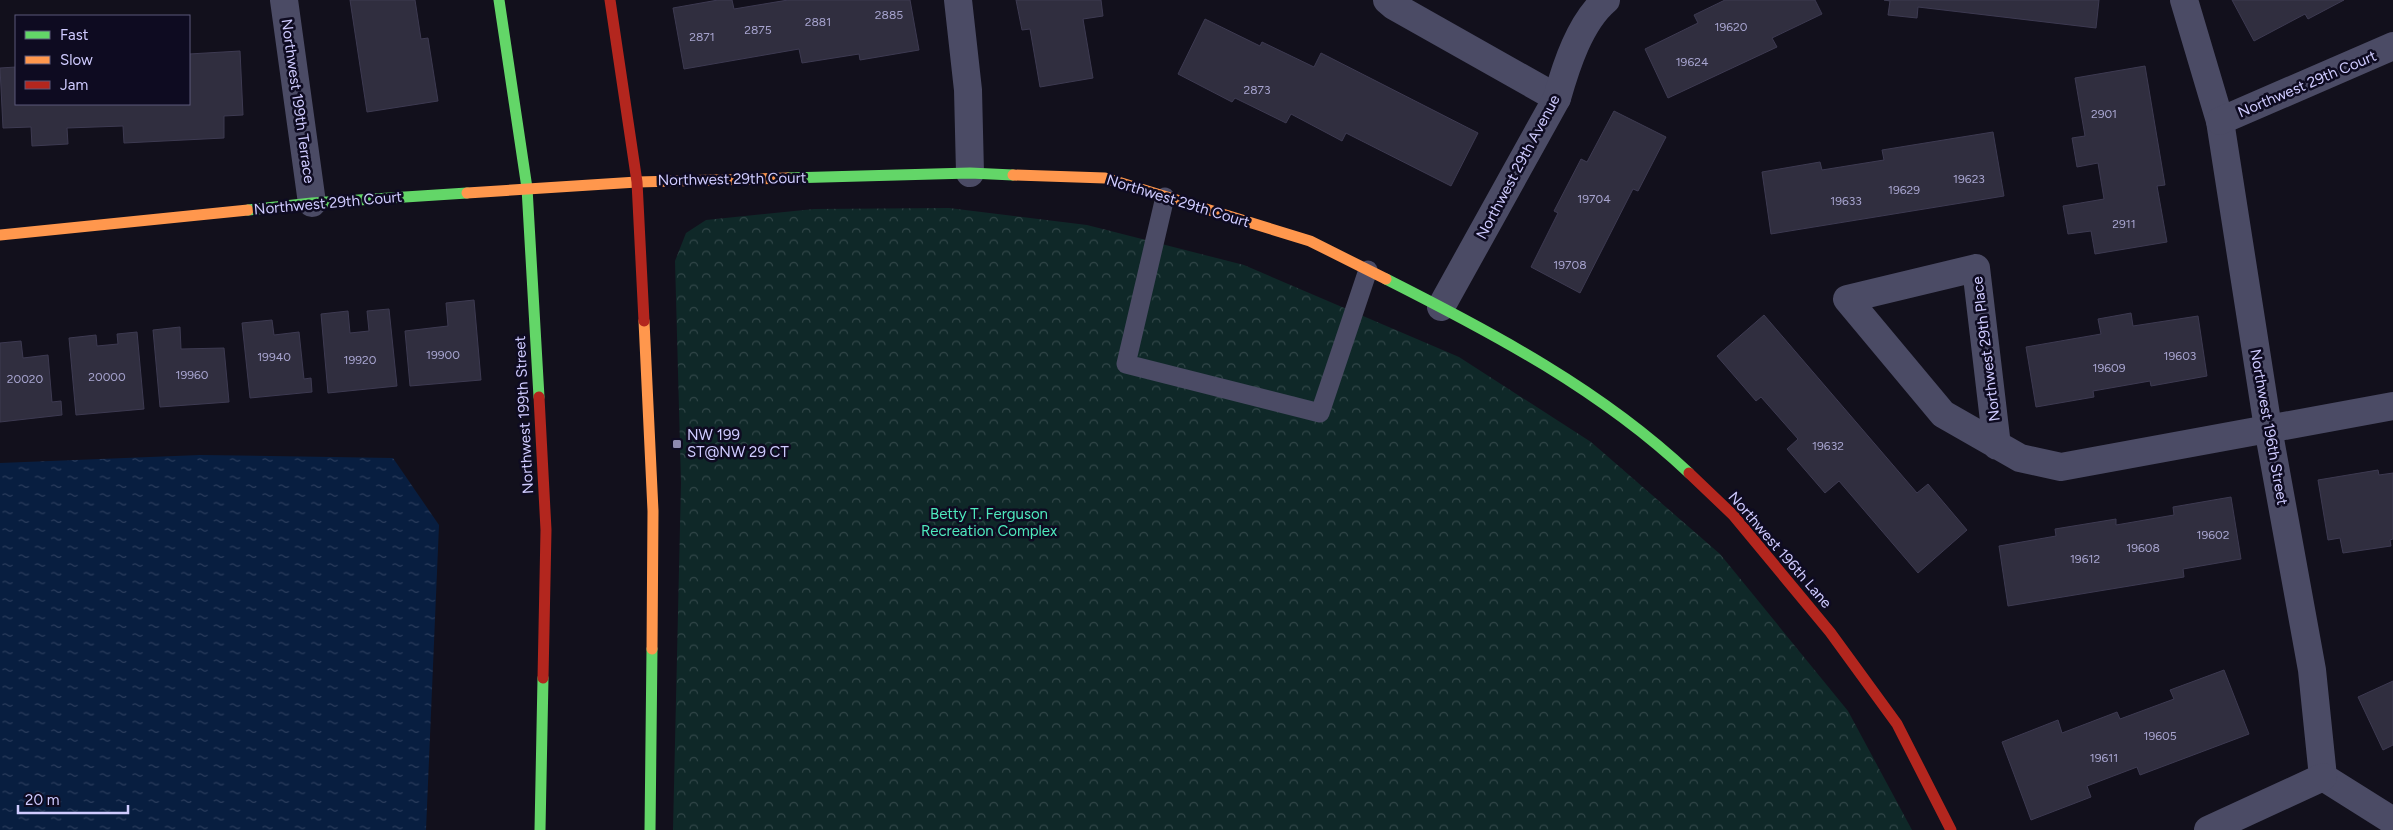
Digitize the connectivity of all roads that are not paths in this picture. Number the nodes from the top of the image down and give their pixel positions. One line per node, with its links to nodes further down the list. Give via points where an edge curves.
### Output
1 (284, 0): 15 (street, Northwest 199th Terrace)
2 (499, 0): 13 (street, Northwest 199th Street)
3 (610, 0): 12 (street)
4 (958, 0): 11 (street, via 968,90)
5 (1387, 0): 9 (street)
6 (1606, 0): 9 (street, Northwest 29th Avenue, via 1594,10 1566,66)
7 (2184, 0): 10 (street, Northwest 196th Street)
8 (2393, 46): 10 (street, Northwest 29th Court)
9 (1557, 98): 18 (street, Northwest 29th Avenue)
10 (2220, 121): 20 (street, Northwest 196th Street)
11 (970, 173): 12 (street, Northwest 29th Court); 14 (street, Northwest 29th Court, via 1105,178)
12 (637, 182): 13 (street, Northwest 29th Court); 25 (street, via 653,510)
13 (527, 188): 15 (street, Northwest 29th Court); 24 (street, Northwest 199th Street, via 546,530)
14 (1165, 197): 17 (street, Northwest 29th Court, via 1310,241); 17 (lane, via 1126,364 1320,413)
15 (312, 203): 16 (street, Northwest 29th Court)
16 (0, 235)
17 (1368, 270): 18 (street, Northwest 29th Court)
18 (1441, 307): 26 (street, Northwest 196th Lane, via 1564,376 1660,446 1733,515 1830,632 1897,724)
19 (2393, 406): 20 (street, Northwest 29th Place)
20 (2268, 428): 21 (street, Northwest 29th Place, via 2062,467 2020,458); 22 (street, Northwest 196th Street, via 2312,670)
21 (1997, 446): 21 (street, Northwest 29th Place, via 1943,414 1847,299 1976,268)
22 (2323, 777): 23 (street); 27 (street)
23 (2393, 821)
24 (540, 830)
25 (650, 830)
26 (1951, 830)
27 (2208, 830)

